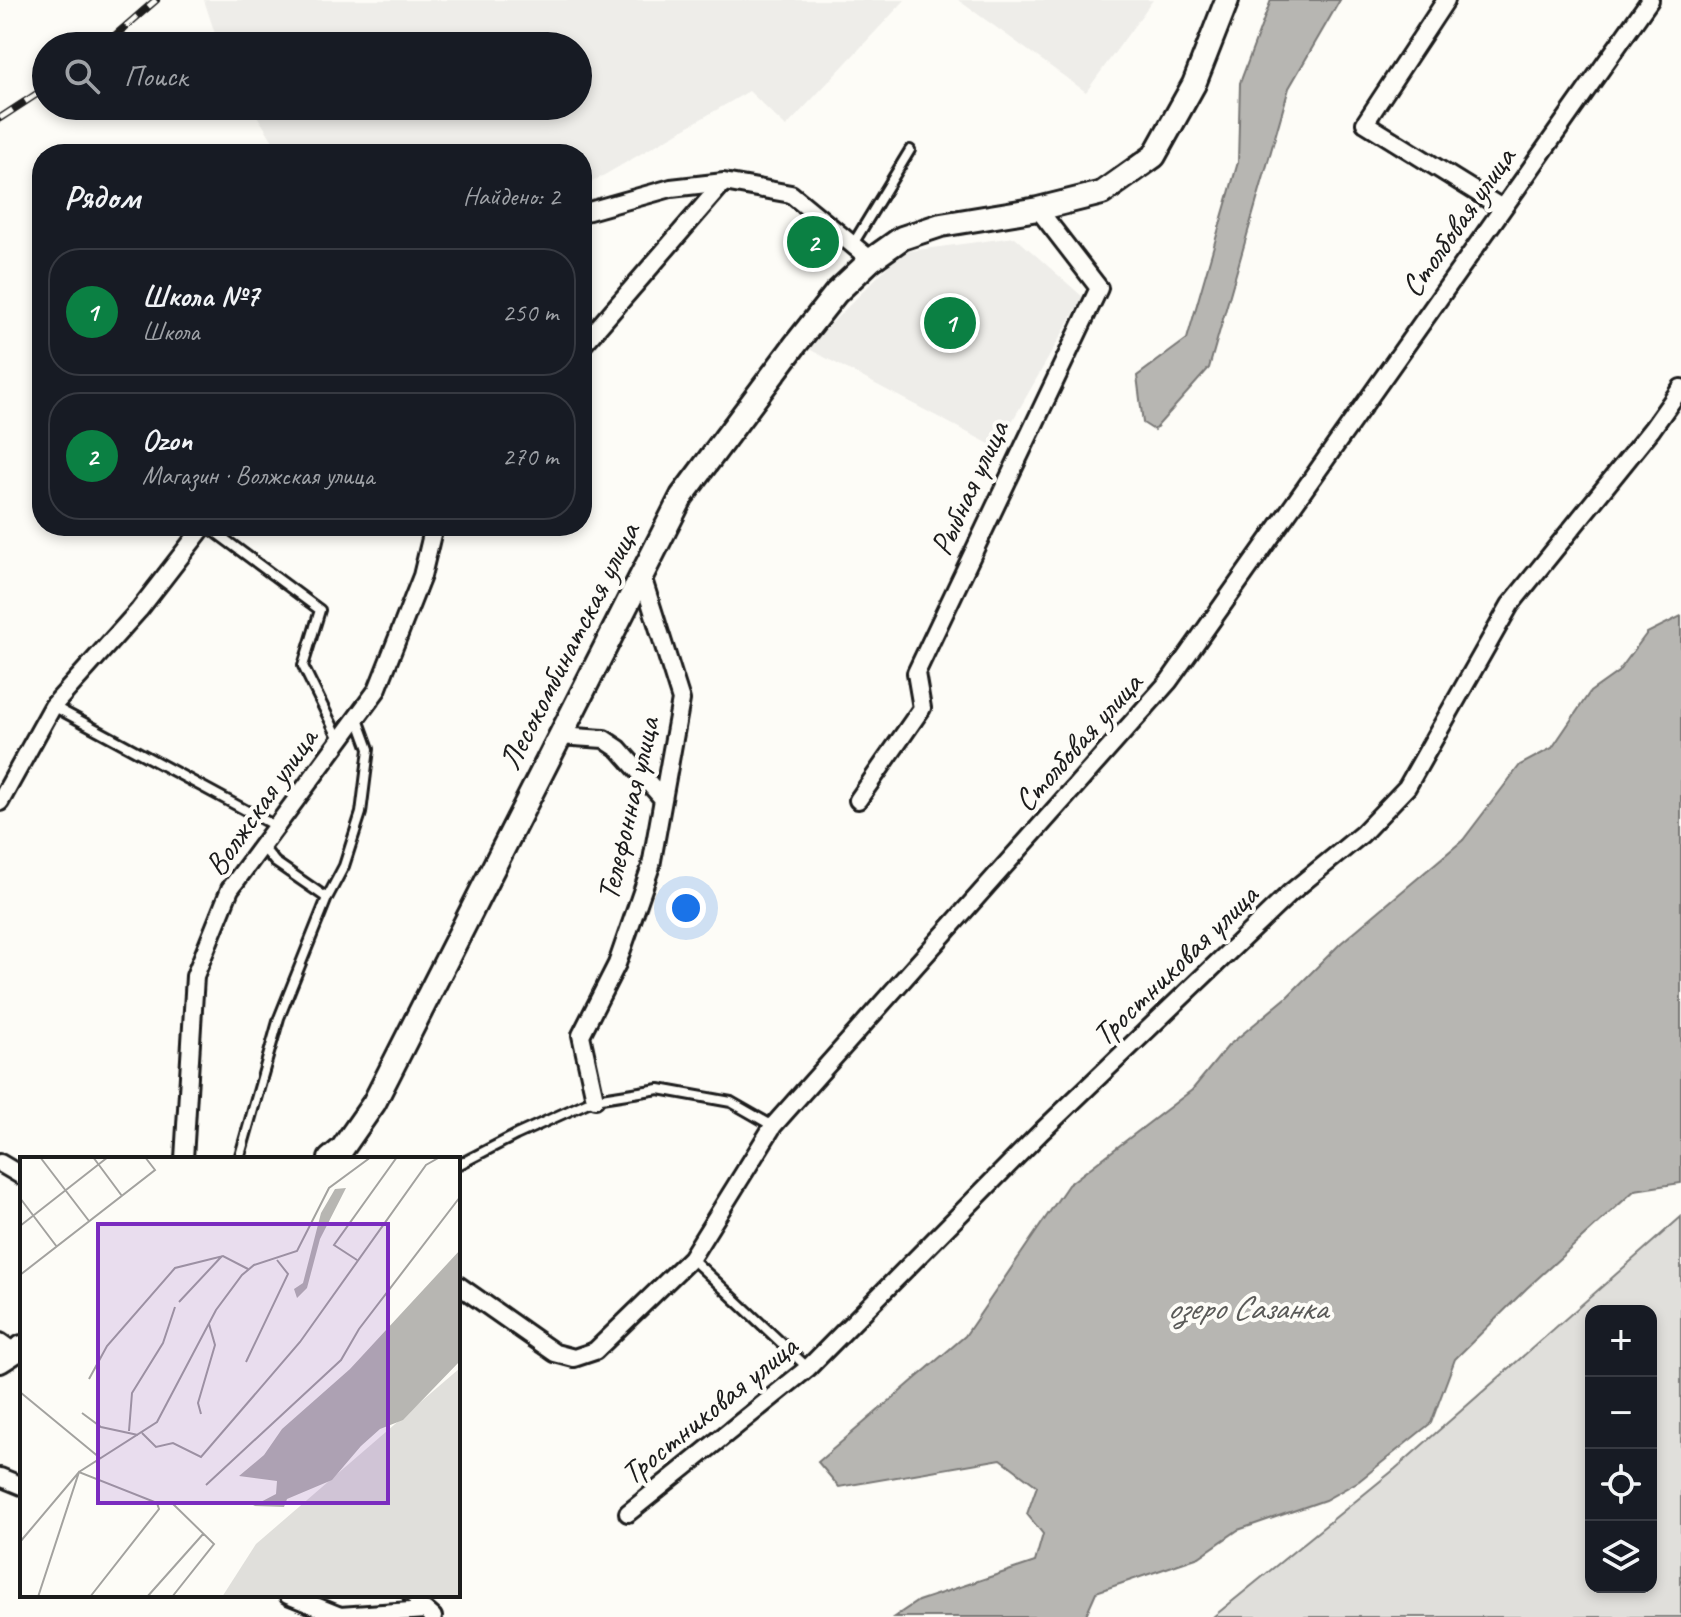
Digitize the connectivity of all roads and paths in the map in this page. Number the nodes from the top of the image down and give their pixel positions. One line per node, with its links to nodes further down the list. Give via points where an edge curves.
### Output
1 (1227, 0): 7 (street, via 1194,84 1154,156 1102,193)
2 (1446, 0): 6 (street, via 1365,123)
3 (1650, 0): 6 (street, Столбовая улица)
4 (910, 150): 9 (lane)
5 (724, 182): 8 (street, via 671,188); 9 (street, via 791,194); 11 (street)
6 (1502, 208): 28 (street, Столбовая улица, via 1169,681)
7 (1038, 209): 10 (street, Лесокомбинатская улица, via 941,225 902,238); 22 (street, Рыбная улица, via 1099,288 916,673 922,708)
8 (592, 210)
9 (853, 244): 10 (street)
10 (871, 260): 16 (street, Лесокомбинатская улица, via 803,334 682,496)
11 (592, 334)
12 (1681, 388): 38 (street, Тростниковая улица, via 1510,605 1407,787 1042,1131)
13 (197, 536): 17 (street)
14 (219, 536): 20 (lane, via 320,610 303,666)
15 (432, 536): 18 (street, Волжская улица, via 422,576 377,690)
16 (641, 573): 19 (street, Лесокомбинатская улица); 21 (street, Телефонная улица, via 681,700)
17 (53, 706): 23 (street); 24 (lane)
18 (357, 716): 20 (street, Волжская улица); 26 (lane, Волжская улица, via 369,749 361,813)
19 (559, 736): 21 (street, via 604,739); 31 (street, Лесокомбинатская улица, via 374,1103)
20 (339, 739): 24 (street, Волжская улица)
21 (663, 799): 27 (street, Телефонная улица, via 651,866 617,964 581,1035)
22 (858, 800)
23 (0, 802)
24 (275, 826): 25 (street, Волжская улица)
25 (261, 845): 26 (lane, via 275,862); 29 (street, Волжская улица, via 230,889 195,976)
26 (327, 898): 30 (lane, Волжская улица, via 279,1018)
27 (595, 1099): 28 (lane, via 659,1089 731,1102); 33 (lane)
28 (773, 1126): 35 (street, Столбовая улица)
29 (184, 1157)
30 (240, 1157)
31 (332, 1157)
32 (0, 1163): 34 (street)
33 (460, 1164)
34 (20, 1175)
35 (691, 1258): 36 (street, Столбовая улица, via 595,1351 574,1358 555,1353); 38 (lane)
36 (460, 1286)
37 (9, 1351): 39 (lane)
38 (808, 1368): 42 (street, Тростниковая улица)
39 (0, 1373)
40 (0, 1477): 41 (street)
41 (20, 1485)
42 (628, 1513)
43 (293, 1597): 46 (street)
44 (409, 1597): 45 (lane)
45 (429, 1613): 46 (street)
46 (340, 1617)

